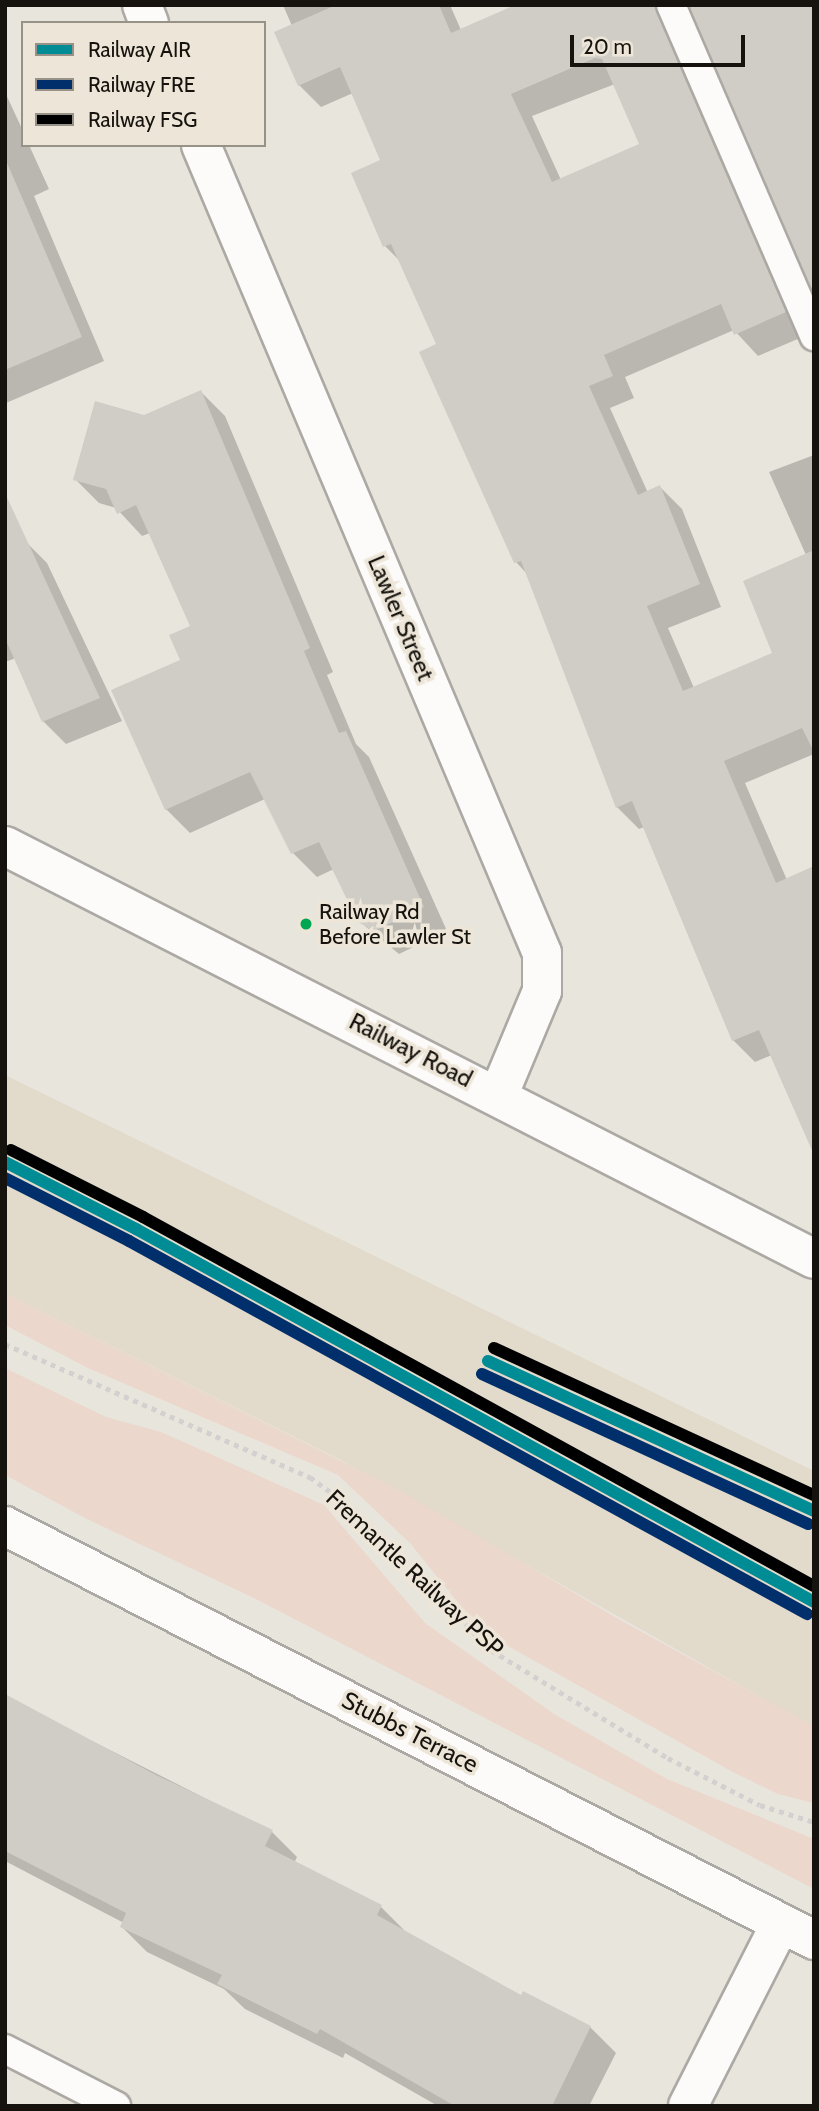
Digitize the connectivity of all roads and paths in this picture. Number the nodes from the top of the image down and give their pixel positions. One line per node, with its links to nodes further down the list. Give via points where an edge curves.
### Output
1 (671, 5): 3 (lane)
2 (202, 147): 5 (street, Lawler Street, via 542,953 542,991)
3 (814, 336)
4 (5, 845): 5 (street, Railway Road)
5 (499, 1094): 6 (street, Railway Road)
6 (814, 1259)
7 (6, 1347): 9 (path, Fremantle Railway PSP, via 310,1477 354,1509 491,1650 668,1758 760,1805)
8 (5, 1526): 10 (street, Stubbs Terrace)
9 (814, 1822)
10 (798, 1931): 13 (street)
11 (5, 2049): 12 (lane)
12 (116, 2106)
13 (688, 2106)

